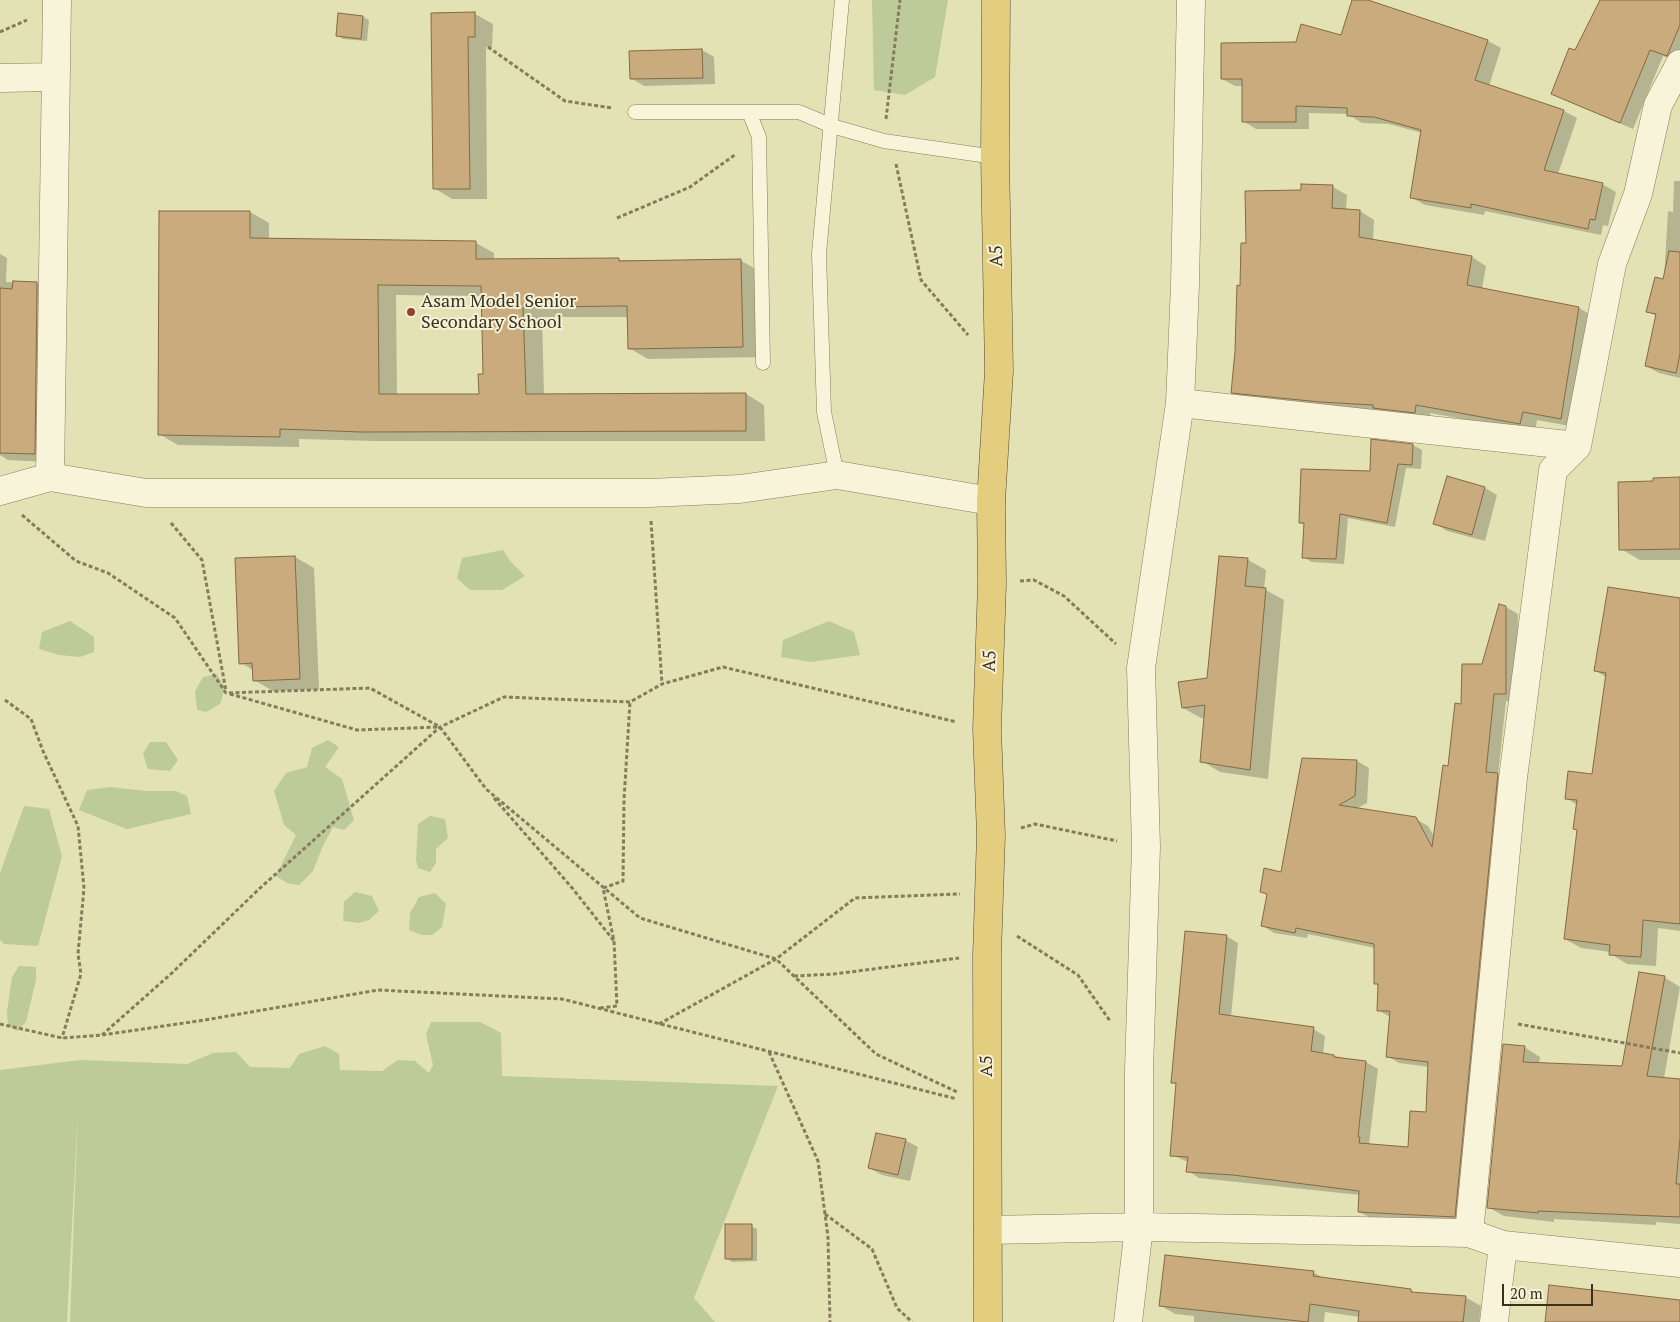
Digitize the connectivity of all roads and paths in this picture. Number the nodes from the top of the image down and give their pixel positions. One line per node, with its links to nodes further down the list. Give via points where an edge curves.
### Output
1 (57, 0): 8 (street)
2 (842, 0): 12 (lane)
3 (900, 0): 14 (path)
4 (996, 0): 15 (highway, A5 / A5)
5 (1190, 0): 19 (street)
6 (488, 48): 10 (path, via 565,101)
7 (1680, 64): 20 (street, via 1658,105 1638,194 1612,264)
8 (55, 77): 9 (street); 22 (street)
9 (0, 78)
10 (635, 112): 11 (lane)
11 (749, 112): 12 (lane, via 799,112); 13 (lane)
12 (832, 126): 14 (lane); 21 (lane, via 819,254 824,412)
13 (759, 137): 16 (path, via 690,187); 17 (lane)
14 (884, 141): 15 (lane); 18 (path, via 896,164 921,280)
15 (995, 157): 18 (highway, A5 / A5)
16 (617, 218)
17 (763, 364)
18 (999, 372): 26 (highway, A5 / A5)
19 (1180, 403): 20 (street); 28 (street)
20 (1577, 446): 45 (street, via 1553,470 1513,778)
21 (837, 475): 24 (street, via 740,489); 26 (street)
22 (50, 477): 23 (street); 25 (street)
23 (146, 493): 24 (street); 30 (path, via 202,560)
24 (649, 493): 29 (path)
25 (8, 500): 30 (path, via 76,561 108,573 175,618)
26 (991, 501): 27 (highway, A5 / A5)
27 (992, 584): 28 (path, via 1034,580 1064,596); 34 (highway, A5 / A5)
28 (1141, 668): 37 (street)
29 (662, 684): 32 (path); 34 (path, via 723,667)
30 (226, 693): 33 (path, via 357,730); 33 (path, via 370,688)
31 (5, 700): 50 (path, via 31,718 78,826 84,888 78,954 81,974)
32 (630, 702): 33 (path, via 504,697); 38 (path, via 623,881)
33 (440, 727): 35 (path); 49 (path)
34 (987, 729): 36 (highway, A5 / A5)
35 (486, 789): 38 (path); 40 (path)
36 (991, 835): 37 (path, via 1035,824); 39 (highway, A5 / A5)
37 (1146, 847): 55 (street, via 1139,1070)
38 (603, 888): 40 (path); 42 (path, via 640,918)
39 (990, 905): 41 (highway, A5 / A5); 42 (path, via 856,898); 48 (path, via 1078,975)
40 (614, 941): 44 (path, via 617,1006)
41 (987, 955): 43 (path); 53 (highway, A5 / A5)
42 (776, 959): 43 (path); 47 (path)
43 (794, 976): 53 (path, via 876,1054)
44 (597, 1008): 47 (path); 49 (path, via 562,999 378,990)
45 (1489, 1019): 52 (path); 57 (street)
46 (0, 1024): 50 (path)
47 (659, 1024): 51 (path)
48 (1114, 1028)
49 (102, 1035): 50 (path)
50 (62, 1038)
51 (768, 1052): 53 (path); 54 (path, via 818,1161)
52 (1680, 1053)
53 (987, 1107): 56 (highway, A5 / A5)
54 (825, 1214): 60 (path); 61 (path, via 872,1249 898,1308)
55 (1139, 1227): 56 (street); 57 (street); 63 (street)
56 (988, 1230): 62 (highway, A5 / A5)
57 (1469, 1233): 58 (street)
58 (1504, 1245): 59 (street); 64 (street)
59 (1680, 1263)
60 (830, 1322)
61 (912, 1322)
62 (988, 1322)
63 (1128, 1322)
64 (1494, 1322)

